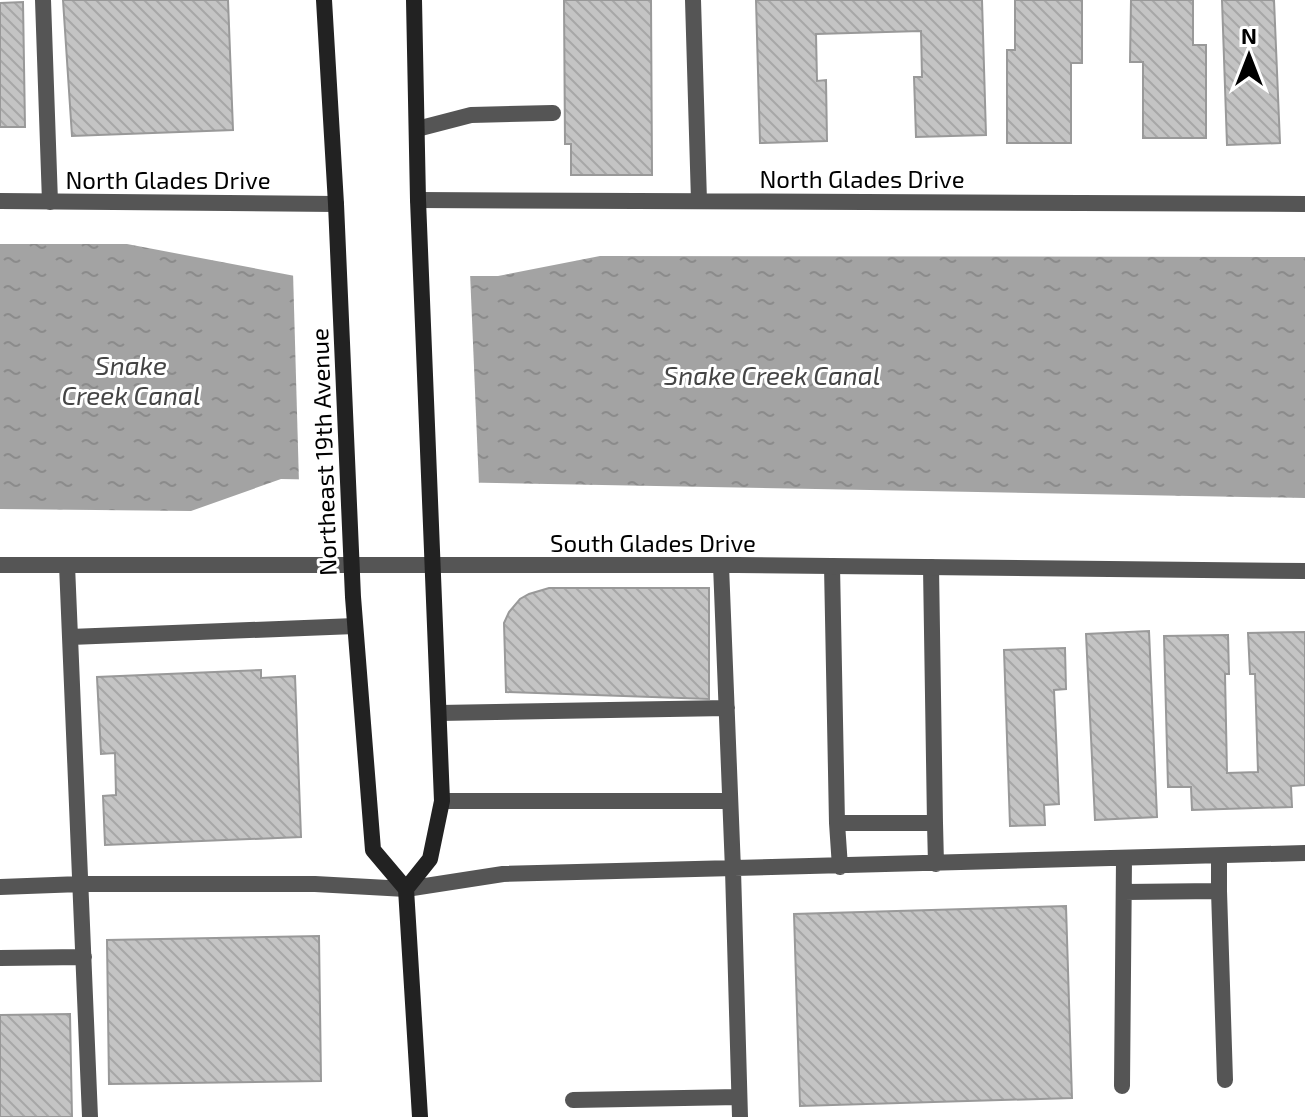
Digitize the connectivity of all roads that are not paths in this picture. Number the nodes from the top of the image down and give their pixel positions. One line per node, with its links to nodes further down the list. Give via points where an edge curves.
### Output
1 (43, 0): 10 (street)
2 (324, 0): 11 (street, Northeast 19th Avenue)
3 (414, 0): 6 (street)
4 (693, 0): 9 (street)
5 (553, 113): 6 (street, via 471,115)
6 (417, 129): 7 (street)
7 (418, 200): 9 (street, North Glades Drive); 17 (street)
8 (0, 201): 10 (street, North Glades Drive)
9 (699, 201): 12 (street, North Glades Drive)
10 (50, 202): 11 (street, North Glades Drive)
11 (336, 204): 16 (street, Northeast 19th Avenue)
12 (1305, 204)
13 (0, 565): 14 (street, South Glades Drive)
14 (67, 565): 16 (street, South Glades Drive); 22 (street)
15 (721, 565): 17 (street, South Glades Drive); 18 (street, South Glades Drive); 23 (street)
16 (352, 566): 17 (street, South Glades Drive); 21 (street, Northeast 19th Avenue)
17 (433, 566): 24 (street)
18 (832, 566): 19 (street, South Glades Drive); 27 (street)
19 (931, 567): 20 (street, South Glades Drive); 28 (street)
20 (1305, 571)
21 (355, 626): 22 (street); 37 (street, Northeast 19th Avenue, via 373,850)
22 (70, 637): 35 (street)
23 (727, 708): 24 (street); 26 (street)
24 (439, 713): 25 (street)
25 (442, 801): 26 (street); 37 (street, via 430,859)
26 (730, 801): 34 (street)
27 (837, 823): 28 (street); 33 (street)
28 (935, 823): 32 (street)
29 (1305, 853): 30 (street)
30 (1219, 856): 31 (street); 38 (street)
31 (1124, 859): 32 (street); 39 (street)
32 (936, 864): 33 (street)
33 (840, 867): 34 (street)
34 (733, 870): 37 (street, via 503,874); 44 (street)
35 (81, 884): 36 (street); 37 (street); 40 (street)
36 (0, 887)
37 (406, 889): 47 (street)
38 (1219, 891): 39 (street); 42 (street)
39 (1124, 892): 43 (street)
40 (84, 957): 41 (street); 46 (street)
41 (0, 958)
42 (1225, 1080)
43 (1122, 1086)
44 (739, 1097): 45 (street); 48 (street)
45 (573, 1100)
46 (90, 1117)
47 (420, 1117)
48 (740, 1117)

